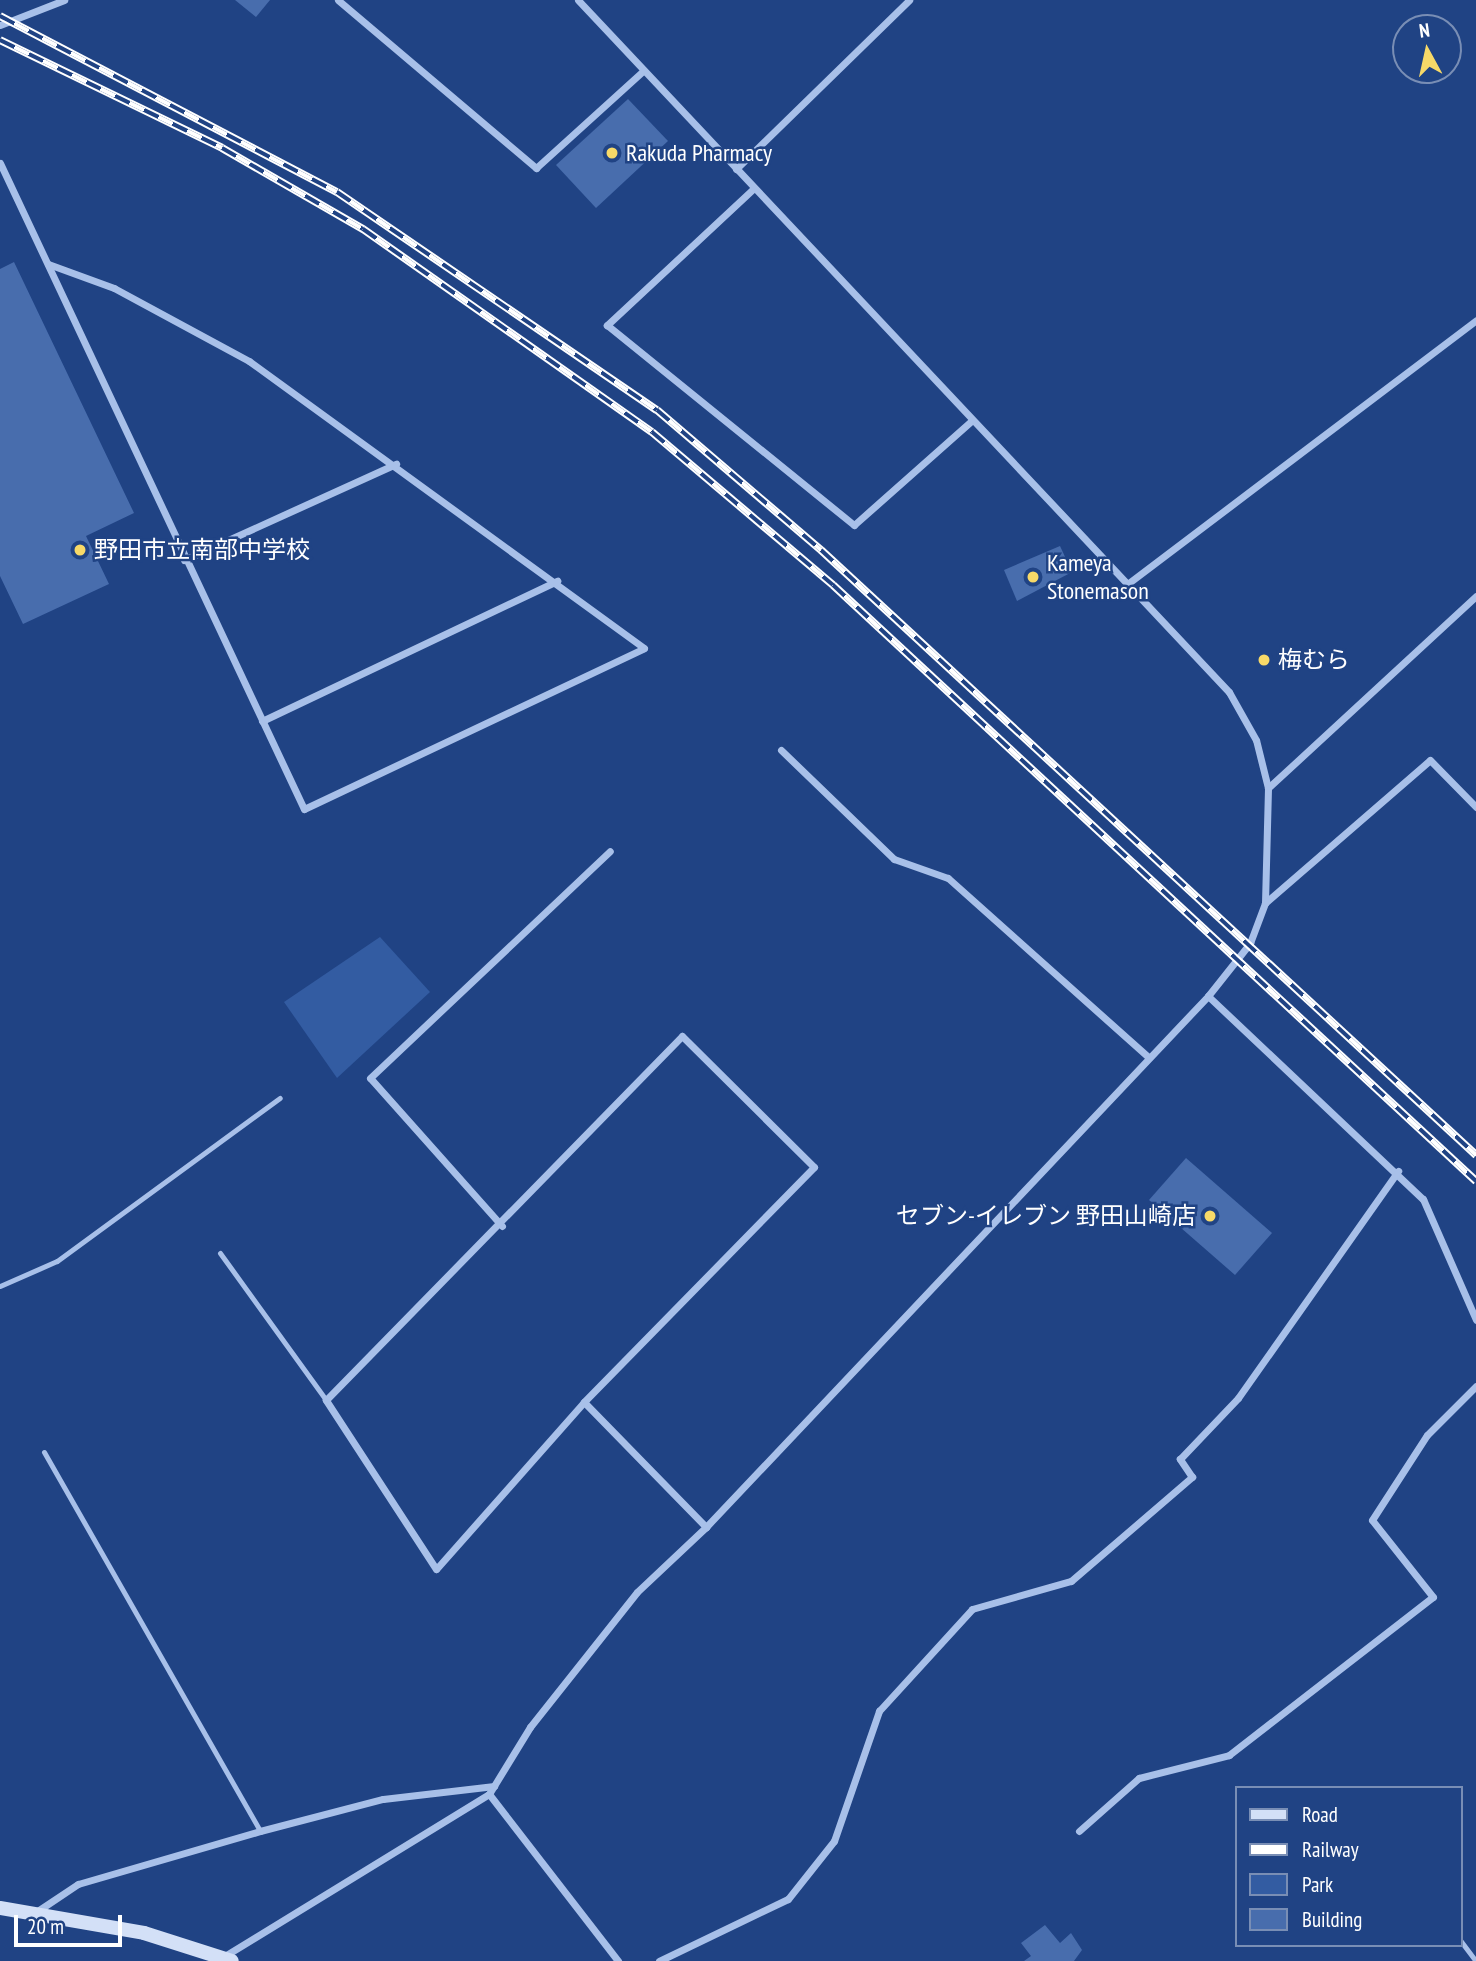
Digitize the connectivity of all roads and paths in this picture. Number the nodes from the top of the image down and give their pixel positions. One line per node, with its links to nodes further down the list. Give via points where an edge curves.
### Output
1 (64, 0): 5 (street)
2 (338, 0): 6 (street, via 536,169)
3 (578, 0): 6 (street)
4 (909, 0): 8 (street)
5 (0, 25)
6 (643, 71): 8 (street)
7 (0, 163): 10 (street)
8 (736, 169): 9 (street)
9 (753, 189): 12 (street); 12 (street, via 607,325 854,525)
10 (48, 264): 13 (street, via 114,288 249,361); 14 (street)
11 (1476, 320): 16 (street)
12 (971, 421): 16 (street)
13 (396, 464): 14 (street); 15 (street)
14 (184, 560): 18 (street)
15 (557, 581): 18 (street); 18 (street, via 645,648 304,809)
16 (1130, 582): 20 (street, via 1230,692 1256,740)
17 (1476, 596): 20 (street)
18 (262, 721)
19 (782, 750): 25 (street, via 894,859 948,878)
20 (1268, 788): 23 (street)
21 (1476, 807): 23 (street, via 1430,760)
22 (610, 851): 28 (street, via 370,1078)
23 (1265, 903): 24 (street, via 1250,943)
24 (1208, 996): 25 (street); 27 (street)
25 (1147, 1056): 36 (street)
26 (279, 1098): 30 (lane, via 57,1261)
27 (1398, 1171): 31 (street, via 1439,1228); 46 (street, via 1238,1398 1180,1459 1192,1477 1071,1581 972,1609 879,1712 834,1841 788,1899)
28 (502, 1226): 33 (street); 34 (street, via 682,1036 814,1167)
29 (220, 1253): 33 (lane)
30 (0, 1286)
31 (1476, 1320)
32 (1476, 1386): 40 (street, via 1427,1435 1372,1520 1433,1597 1229,1755 1139,1778)
33 (326, 1401): 34 (street, via 436,1569)
34 (584, 1402): 36 (street)
35 (44, 1452): 39 (lane)
36 (706, 1527): 37 (street, via 637,1592 530,1727)
37 (494, 1786): 38 (street); 39 (street, via 383,1799)
38 (489, 1794): 44 (street); 45 (street)
39 (260, 1831): 42 (street, via 78,1884)
40 (1079, 1831)
41 (0, 1908): 42 (street)
42 (39, 1910): 44 (street)
43 (1462, 1943): 47 (lane)
44 (223, 1960)
45 (618, 1961)
46 (659, 1961)
47 (1476, 1961)

